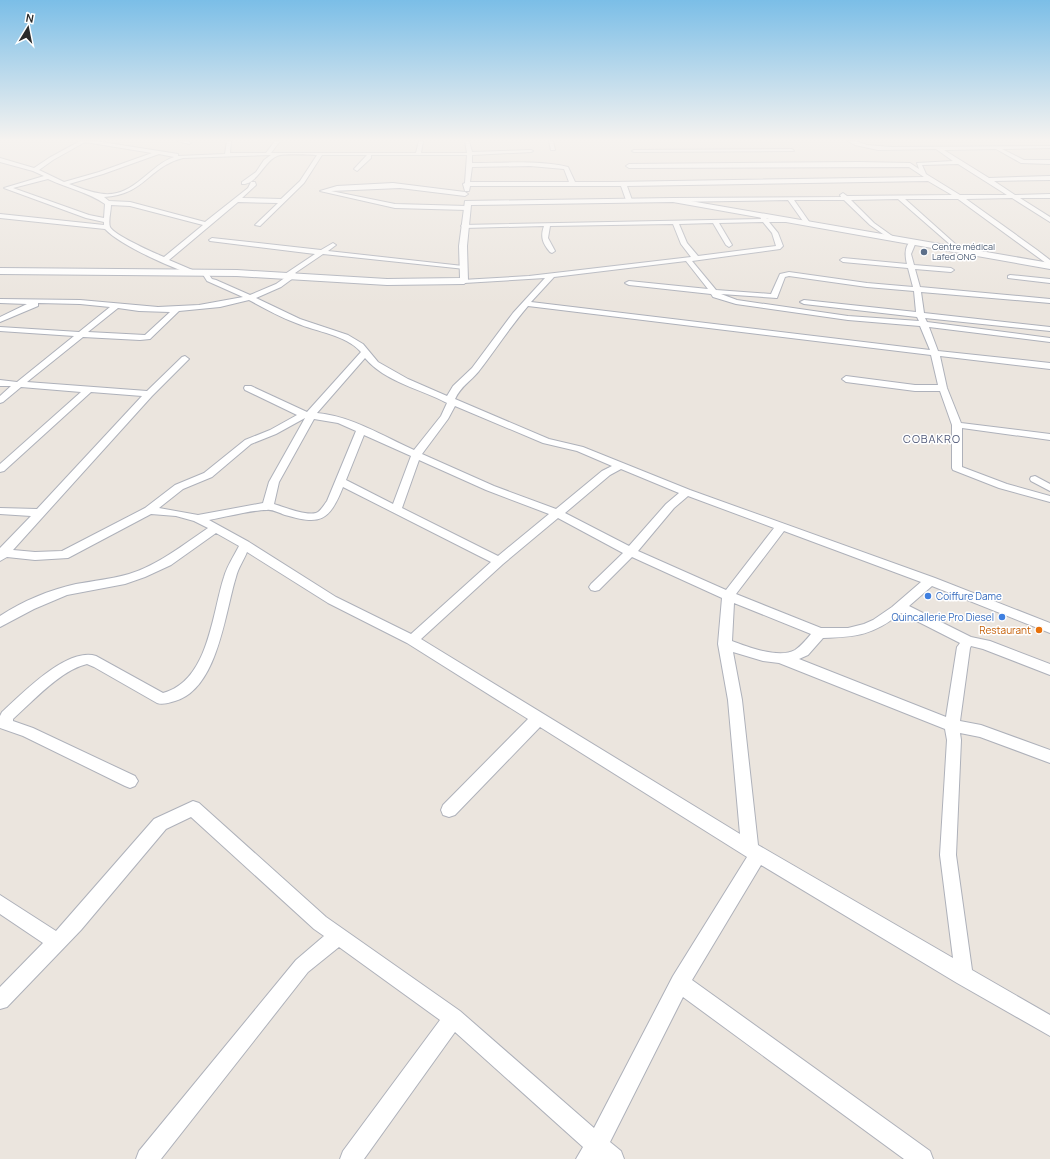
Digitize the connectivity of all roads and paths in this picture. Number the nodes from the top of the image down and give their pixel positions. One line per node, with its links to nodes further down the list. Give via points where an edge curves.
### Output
1 (27, 195): 29 (street)
2 (106, 195): 10 (street)
3 (243, 195): 17 (street)
4 (289, 195): 20 (street)
5 (343, 195): 22 (street, via 395,206)
6 (465, 195): 22 (street)
7 (627, 195): 18 (street)
8 (842, 195): 13 (street)
9 (956, 195): 15 (street)
10 (98, 196): 21 (street)
11 (1013, 196): 12 (street); 15 (street); 25 (street)
12 (1050, 196)
13 (845, 198): 14 (street); 16 (street); 34 (street, via 881,232)
14 (900, 198): 15 (street); 40 (street)
15 (961, 198): 46 (street, via 1035,251)
16 (790, 199): 19 (street); 28 (street)
17 (237, 200): 20 (street); 30 (street)
18 (629, 200): 19 (street); 22 (street)
19 (673, 200): 24 (street)
20 (283, 201): 32 (street)
21 (108, 203): 29 (street); 30 (street, via 130,204)
22 (467, 205): 33 (street)
23 (0, 216): 29 (street)
24 (764, 218): 26 (street); 28 (street); 43 (street, via 775,233 780,246 778,248)
25 (1050, 220)
26 (715, 221): 27 (street); 38 (street)
27 (676, 222): 31 (street); 43 (street, via 684,244)
28 (807, 223): 34 (street)
29 (108, 224): 42 (street, via 111,232 119,238)
30 (206, 224): 42 (street)
31 (548, 224): 33 (street); 39 (street, via 544,238)
32 (258, 225)
33 (464, 226): 48 (street)
34 (894, 239): 36 (street)
35 (212, 240): 41 (street)
36 (913, 242): 40 (street); 47 (street, via 908,254)
37 (333, 245): 41 (street)
38 (729, 245)
39 (552, 251)
40 (960, 251): 46 (street)
41 (322, 252): 48 (street); 53 (street)
42 (166, 259): 51 (street)
43 (697, 259): 44 (street)
44 (688, 260): 54 (street); 60 (street)
45 (843, 260): 47 (street)
46 (1050, 265)
47 (912, 266): 49 (street); 59 (street)
48 (463, 268): 56 (street)
49 (951, 270)
50 (0, 271): 51 (street)
51 (195, 273): 52 (street)
52 (205, 273): 53 (street); 61 (street, via 210,280)
53 (291, 275): 56 (street, via 387,282); 61 (street, via 268,292)
54 (550, 276): 56 (street); 66 (street)
55 (1010, 277): 57 (street)
56 (464, 281)
57 (1050, 282)
58 (630, 283): 60 (street)
59 (917, 288): 60 (street, via 867,285 785,274 782,275 774,296); 63 (street); 69 (street)
60 (714, 292): 71 (street, via 724,299 736,302 848,318)
61 (247, 298): 68 (street); 76 (street, via 318,329 345,337)
62 (0, 301): 64 (street)
63 (1050, 301)
64 (49, 302): 67 (street, via 91,302); 70 (street, via 30,305)
65 (804, 302): 69 (street)
66 (527, 304): 77 (street); 88 (street, via 475,370 456,388)
67 (116, 306): 68 (street); 74 (street)
68 (177, 309): 74 (street, via 147,337)
69 (920, 315): 71 (street); 73 (street)
70 (0, 320)
71 (924, 324): 75 (street); 77 (street)
72 (0, 328): 74 (street)
73 (1050, 329)
74 (82, 334): 82 (street)
75 (1050, 340)
76 (365, 352): 88 (street, via 375,364 388,372); 89 (street)
77 (935, 353): 79 (street); 84 (street)
78 (184, 359): 86 (street)
79 (1050, 366)
80 (846, 379): 84 (street, via 915,388)
81 (0, 383): 82 (street)
82 (20, 384): 85 (street); 87 (street)
83 (248, 388): 89 (street)
84 (943, 388): 90 (street)
85 (89, 389): 86 (street); 95 (street)
86 (149, 394): 105 (street)
87 (0, 400)
88 (450, 400): 93 (street, via 450,408 442,422); 94 (street, via 546,441 580,450)
89 (307, 415): 91 (street, via 327,417); 101 (street, via 309,420 280,468 268,494); 102 (street, via 248,442 208,475 174,490)
90 (957, 425): 92 (street); 100 (street, via 958,468 1003,486)
91 (361, 430): 93 (street); 97 (street)
92 (1050, 437)
93 (417, 454): 103 (street); 106 (street, via 490,488)
94 (619, 466): 99 (street); 106 (street, via 606,473)
95 (0, 469)
96 (1035, 480): 98 (street)
97 (341, 482): 101 (street, via 332,502 319,516 310,517); 103 (street)
98 (1050, 488)
99 (686, 492): 108 (street); 111 (street, via 670,506)
100 (1050, 499)
101 (268, 506): 107 (street)
102 (149, 510): 107 (street); 112 (street, via 64,555)
103 (396, 510): 113 (street)
104 (0, 511): 105 (street)
105 (41, 513): 112 (street)
106 (557, 513): 111 (street); 113 (street)
107 (198, 518): 109 (street)
108 (782, 526): 114 (street); 116 (street)
109 (216, 528): 110 (street); 118 (street, via 176,556 148,571 73,590 12,613)
110 (245, 545): 121 (street, via 332,600); 129 (street, via 230,576 212,645 204,665 193,681 177,696 162,698 88,659 76,662 59,672 7,716 5,724 28,732)
111 (631, 552): 115 (street); 116 (street)
112 (1, 554)
113 (499, 561): 121 (street)
114 (932, 581): 117 (street); 119 (street)
115 (596, 587)
116 (728, 596): 120 (street); 123 (street)
117 (899, 607): 120 (street, via 881,623 857,632); 122 (street)
118 (0, 622)
119 (1050, 628)
120 (820, 633): 124 (street, via 800,654)
121 (412, 640): 126 (street)
122 (968, 642): 125 (street, via 985,644); 127 (street, via 964,647)
123 (725, 644): 124 (street, via 756,654); 131 (street, via 735,700)
124 (780, 658): 127 (street)
125 (1050, 670)
126 (539, 718): 130 (street); 131 (street)
127 (952, 725): 128 (street, via 981,731); 135 (street, via 954,740 948,855)
128 (1050, 757)
129 (130, 780)
130 (449, 810)
131 (754, 852): 135 (street); 136 (street)
132 (0, 904): 134 (street)
133 (338, 936): 134 (street, via 320,923 193,808 160,824); 138 (street); 141 (street, via 302,966)
134 (57, 942): 137 (street)
135 (964, 976): 139 (street)
136 (680, 983): 140 (street); 144 (street)
137 (0, 1000)
138 (453, 1018): 140 (street); 142 (street)
139 (1050, 1026)
140 (592, 1152): 143 (street)
141 (147, 1159)
142 (351, 1159)
143 (613, 1159)
144 (922, 1159)

